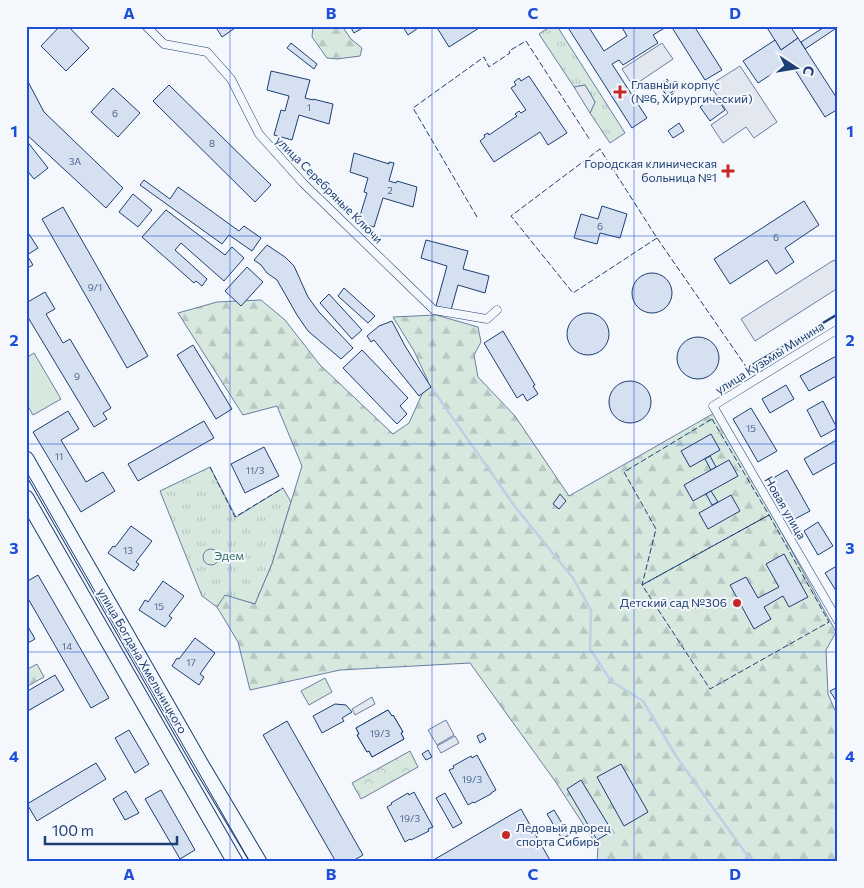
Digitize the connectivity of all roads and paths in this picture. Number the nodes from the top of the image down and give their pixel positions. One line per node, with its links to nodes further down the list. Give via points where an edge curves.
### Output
1 (146, 26): 2 (street, улица Серебряные Ключи, via 164,44 207,52 231,79 266,142 316,196 434,310 487,319)
2 (497, 310)
3 (838, 329): 4 (street, улица Кузьмы Минина)
4 (713, 406): 7 (street, Новая улица)
5 (26, 459): 9 (highway, улица Богдана Хмельницкого)
6 (26, 498): 8 (highway, улица Богдана Хмельницкого)
7 (838, 621)
8 (235, 862)
9 (259, 862)

